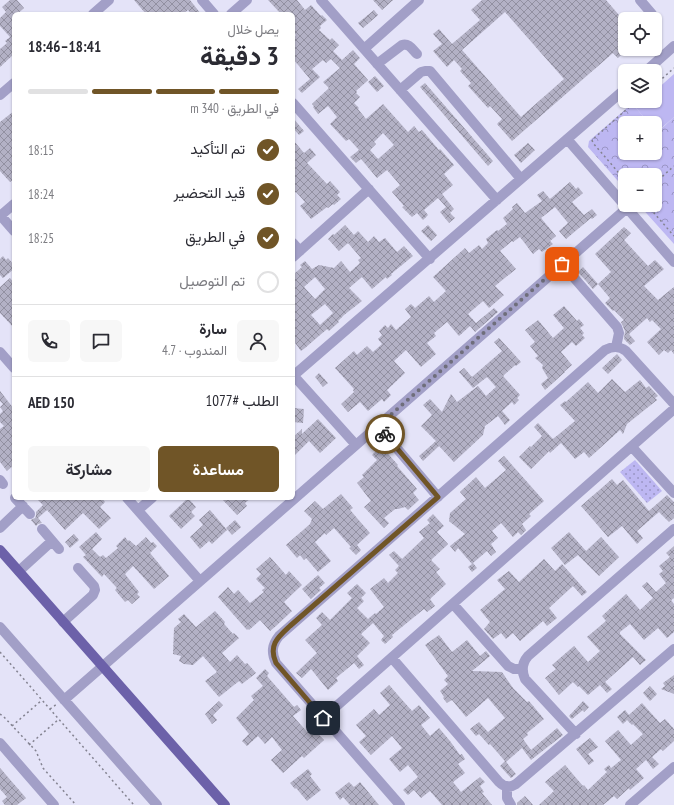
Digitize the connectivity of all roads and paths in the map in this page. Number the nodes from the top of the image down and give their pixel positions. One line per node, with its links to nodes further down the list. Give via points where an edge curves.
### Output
1 (109, 0): 7 (street)
2 (202, 0): 8 (street)
3 (247, 0): 9 (street)
4 (321, 0): 12 (street)
5 (419, 0): 12 (street)
6 (640, 0): 10 (street)
7 (96, 12)
8 (212, 12)
9 (233, 12)
10 (650, 12)
11 (674, 46): 15 (street)
12 (364, 49): 14 (street)
13 (417, 54): 14 (street, via 404,44)
14 (377, 64): 19 (street)
15 (654, 64)
16 (674, 68): 17 (path)
17 (662, 79)
18 (12, 85): 20 (street)
19 (400, 90): 28 (street, via 423,71 432,73); 31 (street)
20 (0, 95)
21 (618, 95): 24 (street)
22 (295, 105): 29 (street)
23 (628, 108): 26 (path, via 592,140)
24 (567, 139): 28 (street); 30 (street)
25 (674, 166): 27 (path)
26 (618, 172)
27 (662, 177)
28 (521, 179): 31 (street)
29 (369, 189): 39 (street); 40 (street)
30 (618, 198)
31 (497, 200): 40 (street)
32 (12, 206): 36 (street)
33 (622, 212): 42 (street)
34 (630, 212): 41 (street)
35 (653, 212): 38 (path)
36 (0, 216): 37 (street)
37 (12, 229)
38 (674, 236)
39 (295, 250)
40 (430, 259): 46 (street)
41 (674, 262)
42 (562, 264): 43 (street, via 617,326 619,333); 50 (street)
43 (616, 347): 48 (street, via 626,351); 54 (street, via 605,350)
44 (0, 352): 45 (street)
45 (12, 366)
46 (295, 374)
47 (295, 378): 51 (street)
48 (674, 404)
49 (674, 409): 52 (street)
50 (378, 426): 51 (street); 54 (street)
51 (356, 445): 55 (street)
52 (632, 447): 53 (street); 70 (street)
53 (674, 493)
54 (438, 497): 81 (street, via 276,640 272,652 276,663)
55 (295, 498)
56 (17, 500): 61 (street, via 26,510)
57 (130, 500): 60 (street)
58 (150, 500): 60 (street)
59 (293, 500): 69 (street)
60 (138, 510): 69 (street)
61 (0, 528)
62 (42, 529): 64 (street)
63 (674, 529): 77 (street, via 528,656)
64 (52, 541): 65 (street); 68 (street)
65 (59, 549)
66 (0, 550): 68 (main road)
67 (78, 568): 71 (street, via 95,590)
68 (19, 571): 71 (main road)
69 (200, 581): 76 (street)
70 (453, 604): 75 (street); 77 (street, via 508,666)
71 (63, 622): 76 (main road)
72 (0, 627): 79 (street)
73 (674, 649): 84 (street)
74 (0, 652): 78 (path)
75 (392, 658): 81 (street); 88 (street, via 499,782)
76 (102, 666): 79 (street); 93 (main road)
77 (522, 669): 84 (street, via 525,679)
78 (42, 700): 82 (path); 83 (path)
79 (64, 700): 92 (street)
80 (0, 714): 83 (path)
81 (323, 718): 94 (street)
82 (59, 719): 86 (path); 91 (path)
83 (12, 726): 86 (path)
84 (576, 734): 88 (street, via 516,784)
85 (0, 743): 89 (street)
86 (29, 744): 90 (path, via 36,752 43,768)
87 (674, 767): 96 (street)
88 (507, 786): 95 (street, via 507,798)
89 (54, 805)
90 (76, 805)
91 (134, 805)
92 (157, 805)
93 (225, 805)
94 (400, 805)
95 (511, 805)
96 (630, 805)

